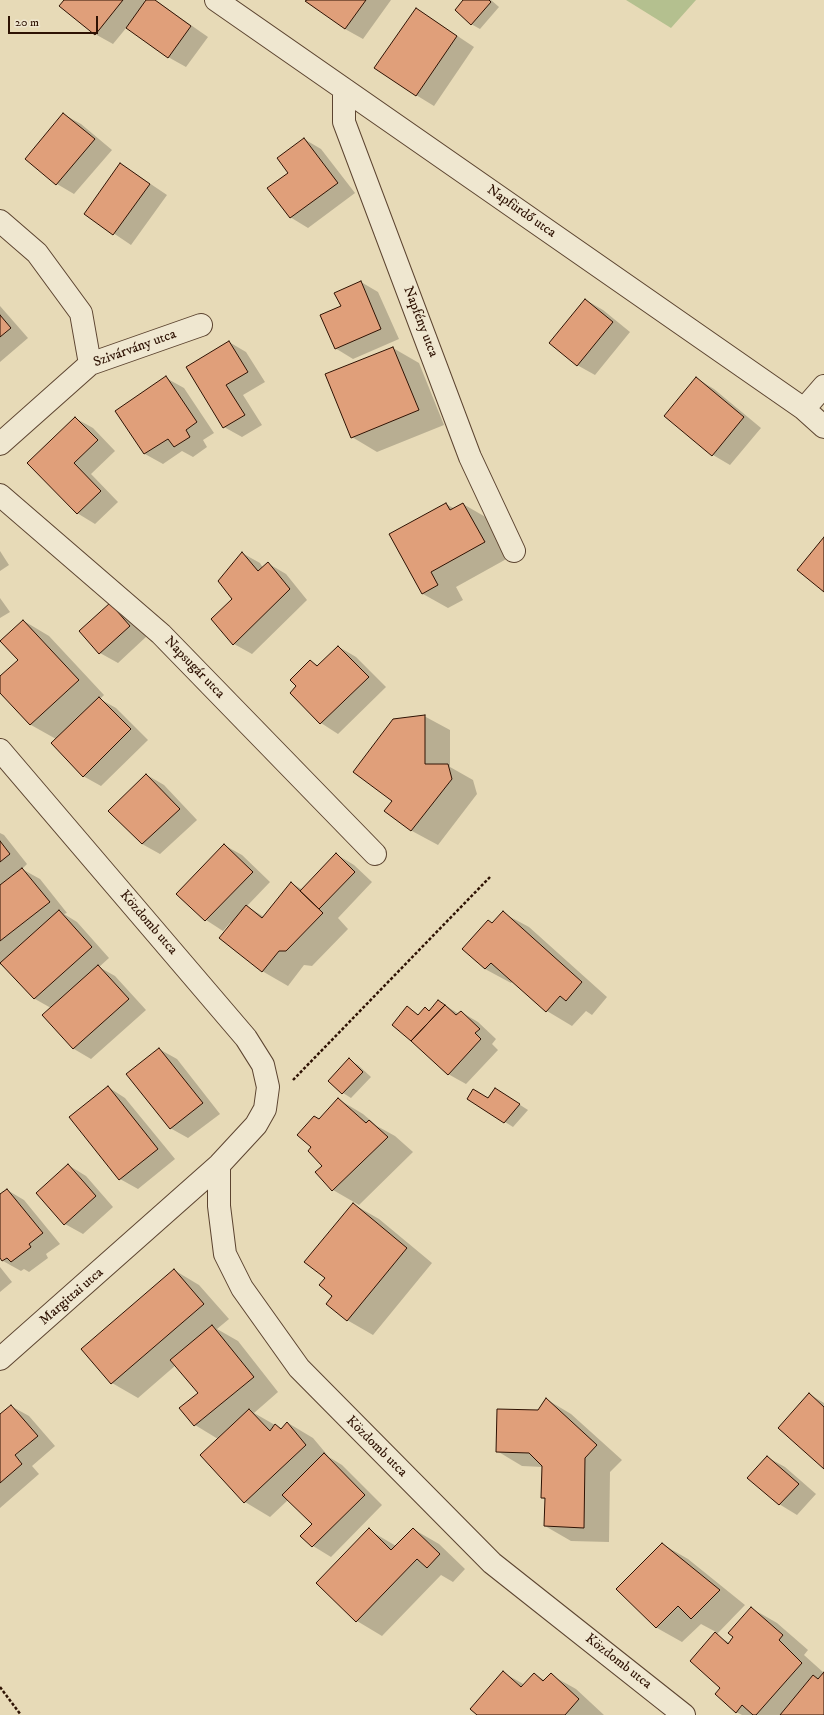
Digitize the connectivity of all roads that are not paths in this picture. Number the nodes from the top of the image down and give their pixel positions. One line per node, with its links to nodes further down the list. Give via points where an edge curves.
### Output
1 (216, 0): 2 (street, Napfürdő utca)
2 (344, 89): 7 (street, Napfürdő utca); 11 (street, Napfény utca, via 344,122 470,457)
3 (0, 221): 5 (street, via 37,253 81,313)
4 (201, 325): 5 (street, Szivárvány utca)
5 (90, 364): 9 (street, Szivárvány utca)
6 (824, 386): 7 (street)
7 (804, 409): 8 (street, Napfürdő utca)
8 (824, 427)
9 (0, 444)
10 (0, 495): 13 (street, Napsugár utca, via 161,634)
11 (514, 551)
12 (0, 750): 14 (street, Közdomb utca, via 246,1038 263,1065 268,1087 265,1109 256,1125)
13 (375, 854)
14 (219, 1165): 15 (street, Margittai utca); 16 (street, Közdomb utca, via 219,1206 226,1254 242,1288 299,1368 492,1563)
15 (0, 1359)
16 (684, 1715)

